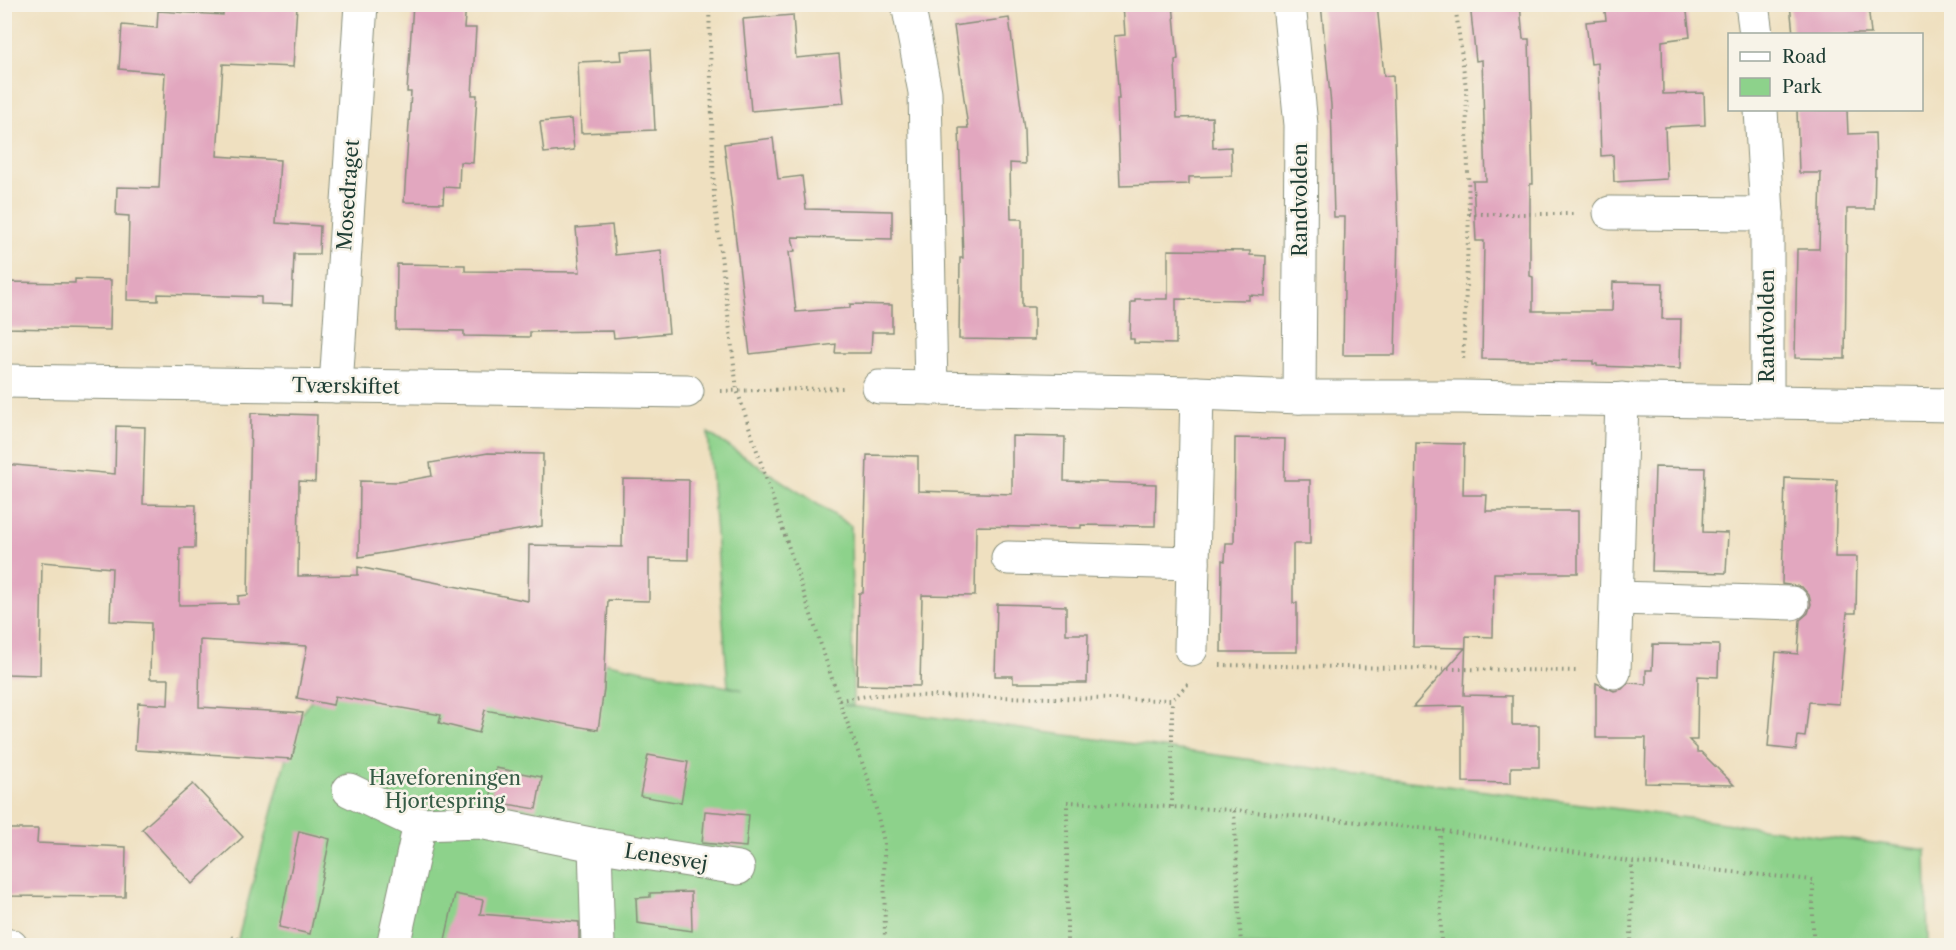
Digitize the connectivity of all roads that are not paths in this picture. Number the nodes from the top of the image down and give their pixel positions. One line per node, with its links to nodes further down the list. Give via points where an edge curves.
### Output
1 (361, 4): 10 (street, Mosedraget)
2 (908, 4): 12 (street, via 925,92)
3 (1289, 4): 15 (street, Randvolden, via 1301,125)
4 (1752, 4): 5 (street)
5 (1756, 33)
6 (1761, 111): 8 (street, Randvolden)
7 (1610, 213): 8 (street)
8 (1767, 214): 17 (street, Randvolden)
9 (4, 381): 10 (street, Tværskiftet)
10 (336, 386): 13 (street, Tværskiftet)
11 (879, 387): 12 (street, Randvolden)
12 (930, 388): 14 (street, Randvolden)
13 (687, 391)
14 (1197, 393): 15 (street, Randvolden); 20 (street)
15 (1299, 397): 16 (street, Randvolden)
16 (1622, 399): 17 (street, Randvolden); 21 (street)
17 (1767, 402): 18 (street, Randvolden)
18 (1952, 405)
19 (1008, 558): 20 (street)
20 (1193, 563): 23 (street)
21 (1617, 598): 22 (street); 24 (street)
22 (1792, 603)
23 (1200, 665)
24 (1614, 672)
25 (349, 790): 26 (street, Lenesvej)
26 (420, 824): 27 (street, Lenesvej, via 480,822); 31 (street)
27 (595, 845): 28 (street, Lenesvej); 32 (street, Lenesvej)
28 (738, 868)
29 (4, 945): 30 (street)
30 (11, 945)
31 (393, 945)
32 (598, 945)

